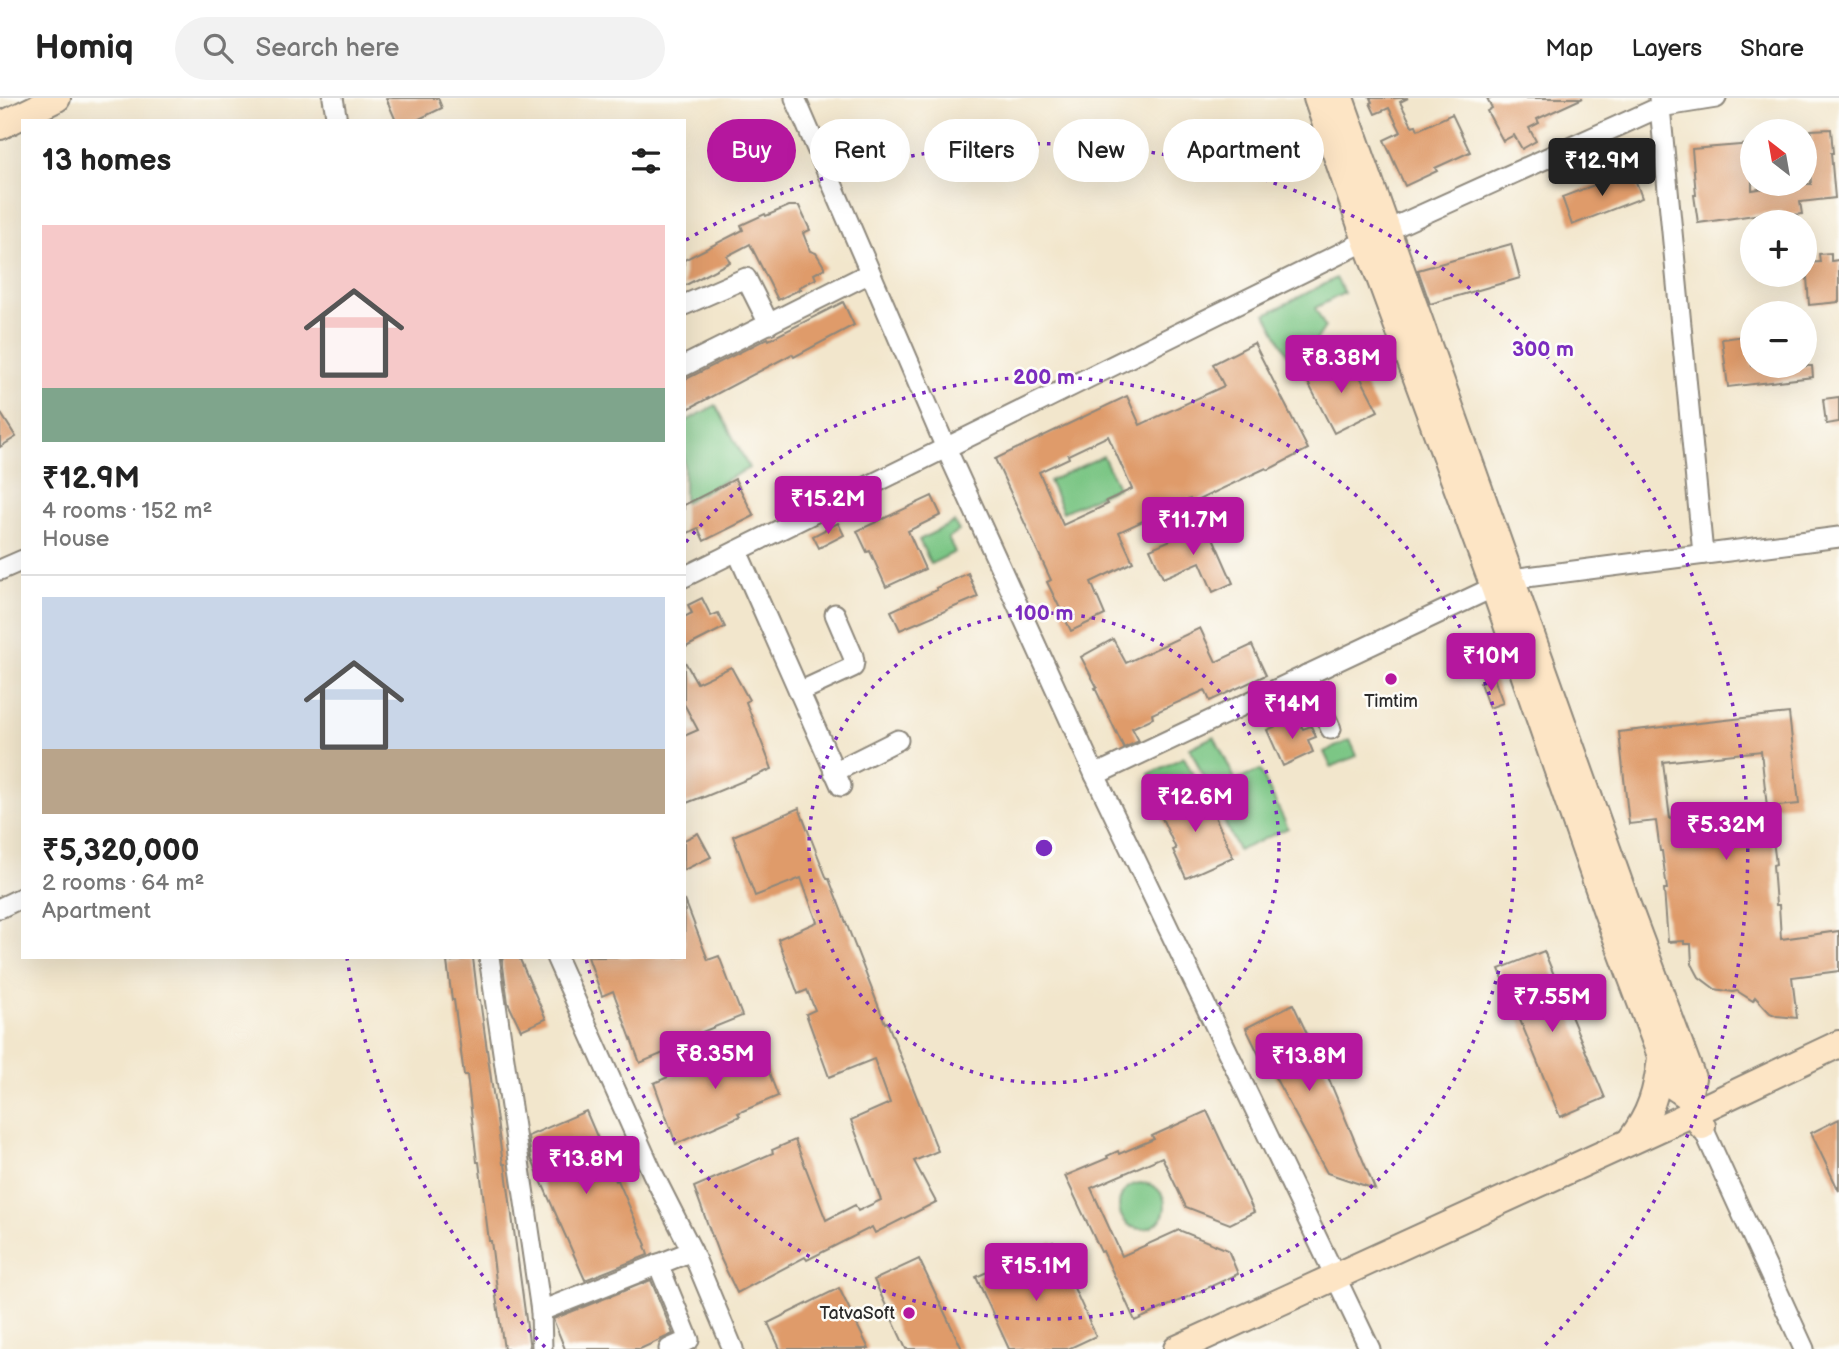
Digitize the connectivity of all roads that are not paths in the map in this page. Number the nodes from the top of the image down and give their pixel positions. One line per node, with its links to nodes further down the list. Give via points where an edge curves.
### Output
1 (57, 98): 9 (street)
2 (333, 98): 8 (street)
3 (795, 98): 11 (street)
4 (1317, 98): 10 (street)
5 (1340, 98): 10 (street)
6 (1716, 98): 7 (street)
7 (1660, 102): 10 (street); 18 (street)
8 (337, 119)
9 (0, 126)
10 (1377, 235): 15 (street); 22 (street)
11 (870, 273): 13 (street); 15 (street)
12 (686, 304): 13 (street, via 746,278)
13 (769, 324): 14 (street)
14 (686, 365)
15 (946, 448): 17 (street); 30 (street)
16 (1839, 537): 18 (street)
17 (737, 551): 21 (street); 25 (street)
18 (1703, 554): 22 (street)
19 (21, 561): 20 (street)
20 (0, 570)
21 (686, 576)
22 (1502, 583): 24 (street); 36 (street, via 1607,912); 38 (street, via 1692,1078)
23 (835, 614): 25 (street, via 853,656 853,667)
24 (1306, 675): 26 (street); 30 (street)
25 (799, 692): 29 (street, via 838,779)
26 (1315, 695): 27 (street); 28 (street)
27 (1277, 712)
28 (1331, 729)
29 (898, 740)
30 (1095, 775): 42 (street)
31 (21, 898): 32 (street)
32 (0, 908)
33 (490, 959): 43 (street)
34 (557, 959): 40 (street)
35 (1839, 1044): 38 (street)
36 (1662, 1056): 38 (street, via 1672,1084); 39 (street, via 1652,1104)
37 (1839, 1062): 38 (street)
38 (1695, 1111): 39 (street); 42 (street); 50 (street)
39 (1630, 1142): 42 (street)
40 (692, 1251): 41 (street); 46 (street)
41 (658, 1264): 43 (street); 45 (street, via 689,1340)
42 (1340, 1284): 47 (street); 48 (street); 49 (street)
43 (541, 1311): 44 (street)
44 (542, 1349)
45 (669, 1349)
46 (733, 1349)
47 (1177, 1349)
48 (1212, 1349)
49 (1370, 1349)
50 (1804, 1349)

